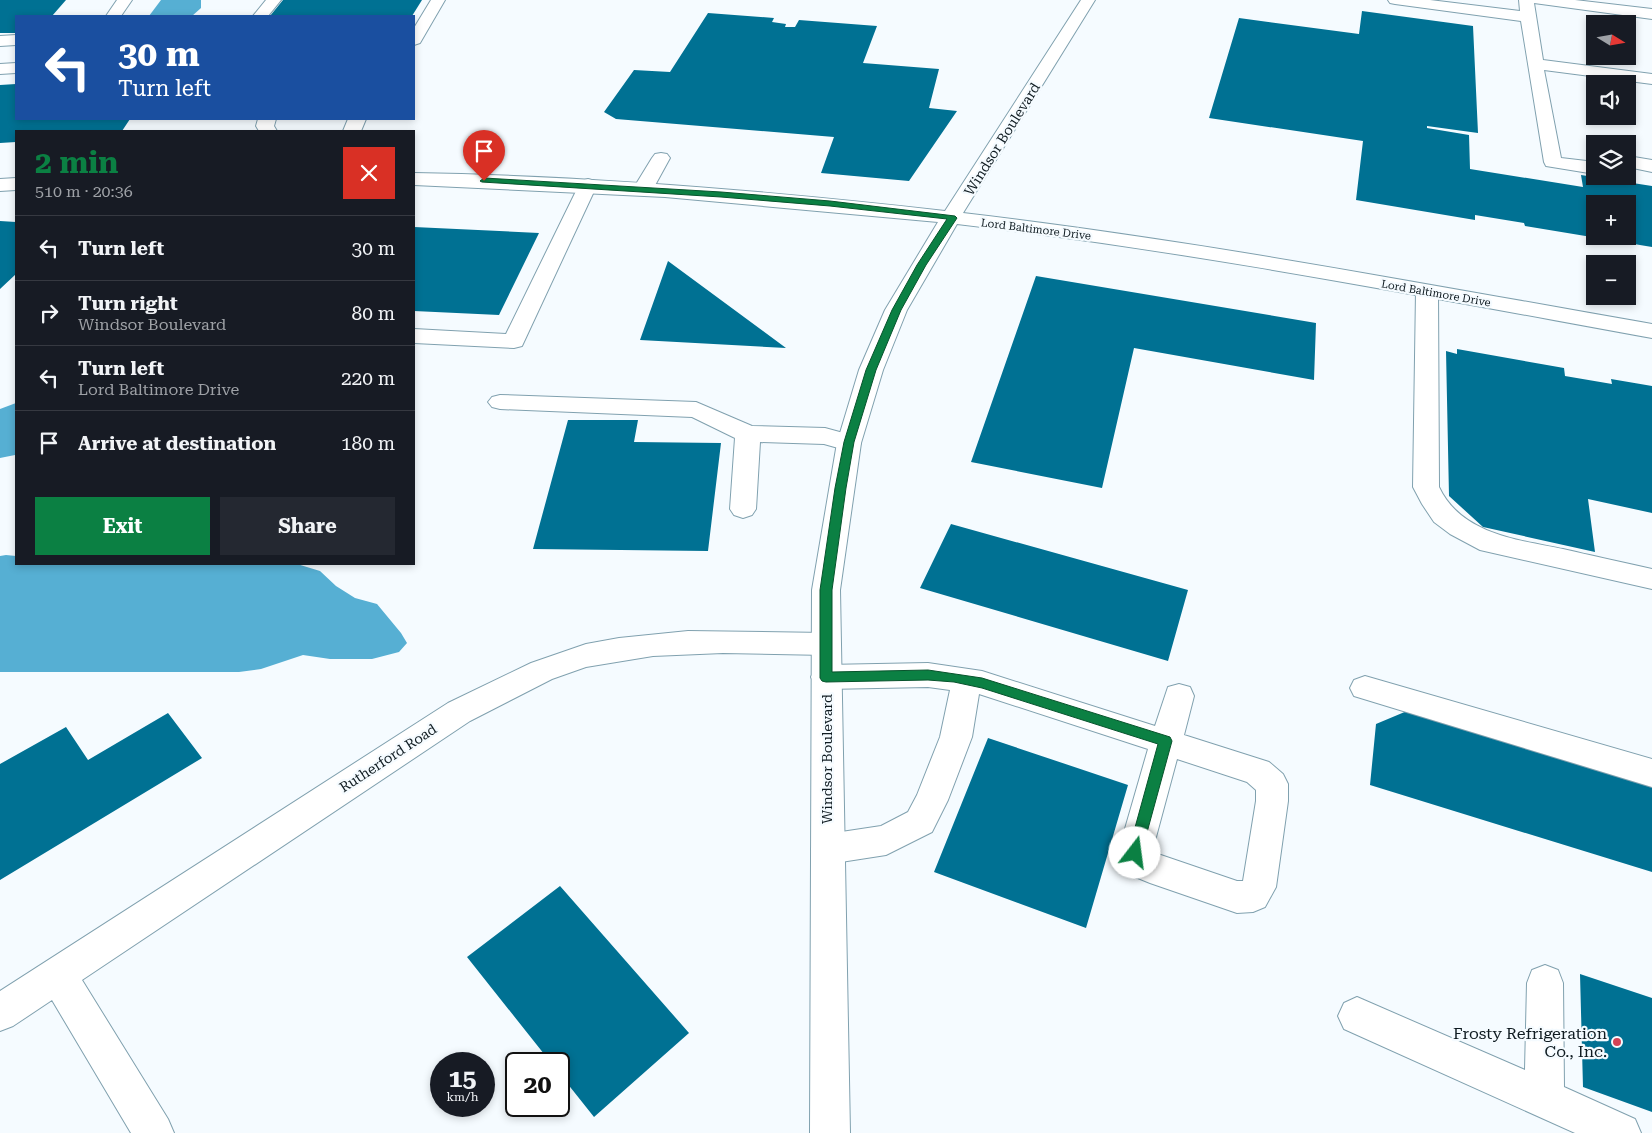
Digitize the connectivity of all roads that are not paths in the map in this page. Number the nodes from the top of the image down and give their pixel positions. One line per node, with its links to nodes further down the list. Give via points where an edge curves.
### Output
1 (125, 0): 9 (main road)
2 (274, 0): 10 (main road)
3 (438, 0): 11 (main road)
4 (1088, 0): 31 (main road, Windsor Boulevard)
5 (1395, 0): 7 (main road)
6 (1539, 0): 8 (main road)
7 (1527, 8): 14 (main road)
8 (1652, 14)
9 (114, 15)
10 (261, 15)
11 (415, 38)
12 (15, 40): 13 (main road)
13 (0, 41)
14 (1535, 64): 17 (main road); 18 (main road)
15 (15, 68): 16 (main road)
16 (0, 69)
17 (1652, 78)
18 (1551, 150): 19 (main road); 23 (main road, via 1553,162)
19 (1586, 156)
20 (661, 158): 30 (main road)
21 (1636, 163): 22 (main road)
22 (1652, 166)
23 (1586, 167)
24 (1636, 174): 25 (main road)
25 (1652, 176)
26 (415, 179): 29 (main road, Lord Baltimore Drive)
27 (15, 184): 28 (main road)
28 (0, 185)
29 (588, 185): 30 (main road, Lord Baltimore Drive); 34 (main road, via 514,341)
30 (643, 189): 31 (main road, Lord Baltimore Drive, via 830,204)
31 (952, 218): 32 (main road, Lord Baltimore Drive, via 1157,245); 37 (main road, Windsor Boulevard, via 896,310 871,370)
32 (1427, 292): 33 (main road, Lord Baltimore Drive); 39 (main road, via 1426,487 1431,502 1443,516 1467,533 1490,542)
33 (1652, 331)
34 (415, 336)
35 (500, 402): 36 (main road, via 696,410)
36 (748, 434): 37 (main road, via 825,436); 38 (main road)
37 (849, 442): 40 (main road, Windsor Boulevard, via 826,590)
38 (742, 509)
39 (1652, 579)
40 (826, 644): 41 (main road, Windsor Boulevard); 48 (main road, Rutherford Road, via 725,642 655,645 603,652 556,665 458,712)
41 (826, 678): 42 (main road, via 928,675); 47 (main road, Windsor Boulevard)
42 (967, 680): 45 (main road); 47 (main road, via 956,737 920,822 886,840)
43 (1365, 688): 46 (main road)
44 (1179, 696): 45 (main road)
45 (1165, 741): 45 (main road, via 1258,772 1272,784 1260,887 1253,896 1237,897 1140,863 1135,853)
46 (1652, 773)
47 (828, 849): 54 (main road, Windsor Boulevard)
48 (58, 975): 50 (main road, Rutherford Road); 53 (main road)
49 (1545, 983): 52 (main road)
50 (0, 1013)
51 (1358, 1016): 52 (main road)
52 (1544, 1099): 55 (main road)
53 (154, 1133)
54 (830, 1133)
55 (1620, 1133)

